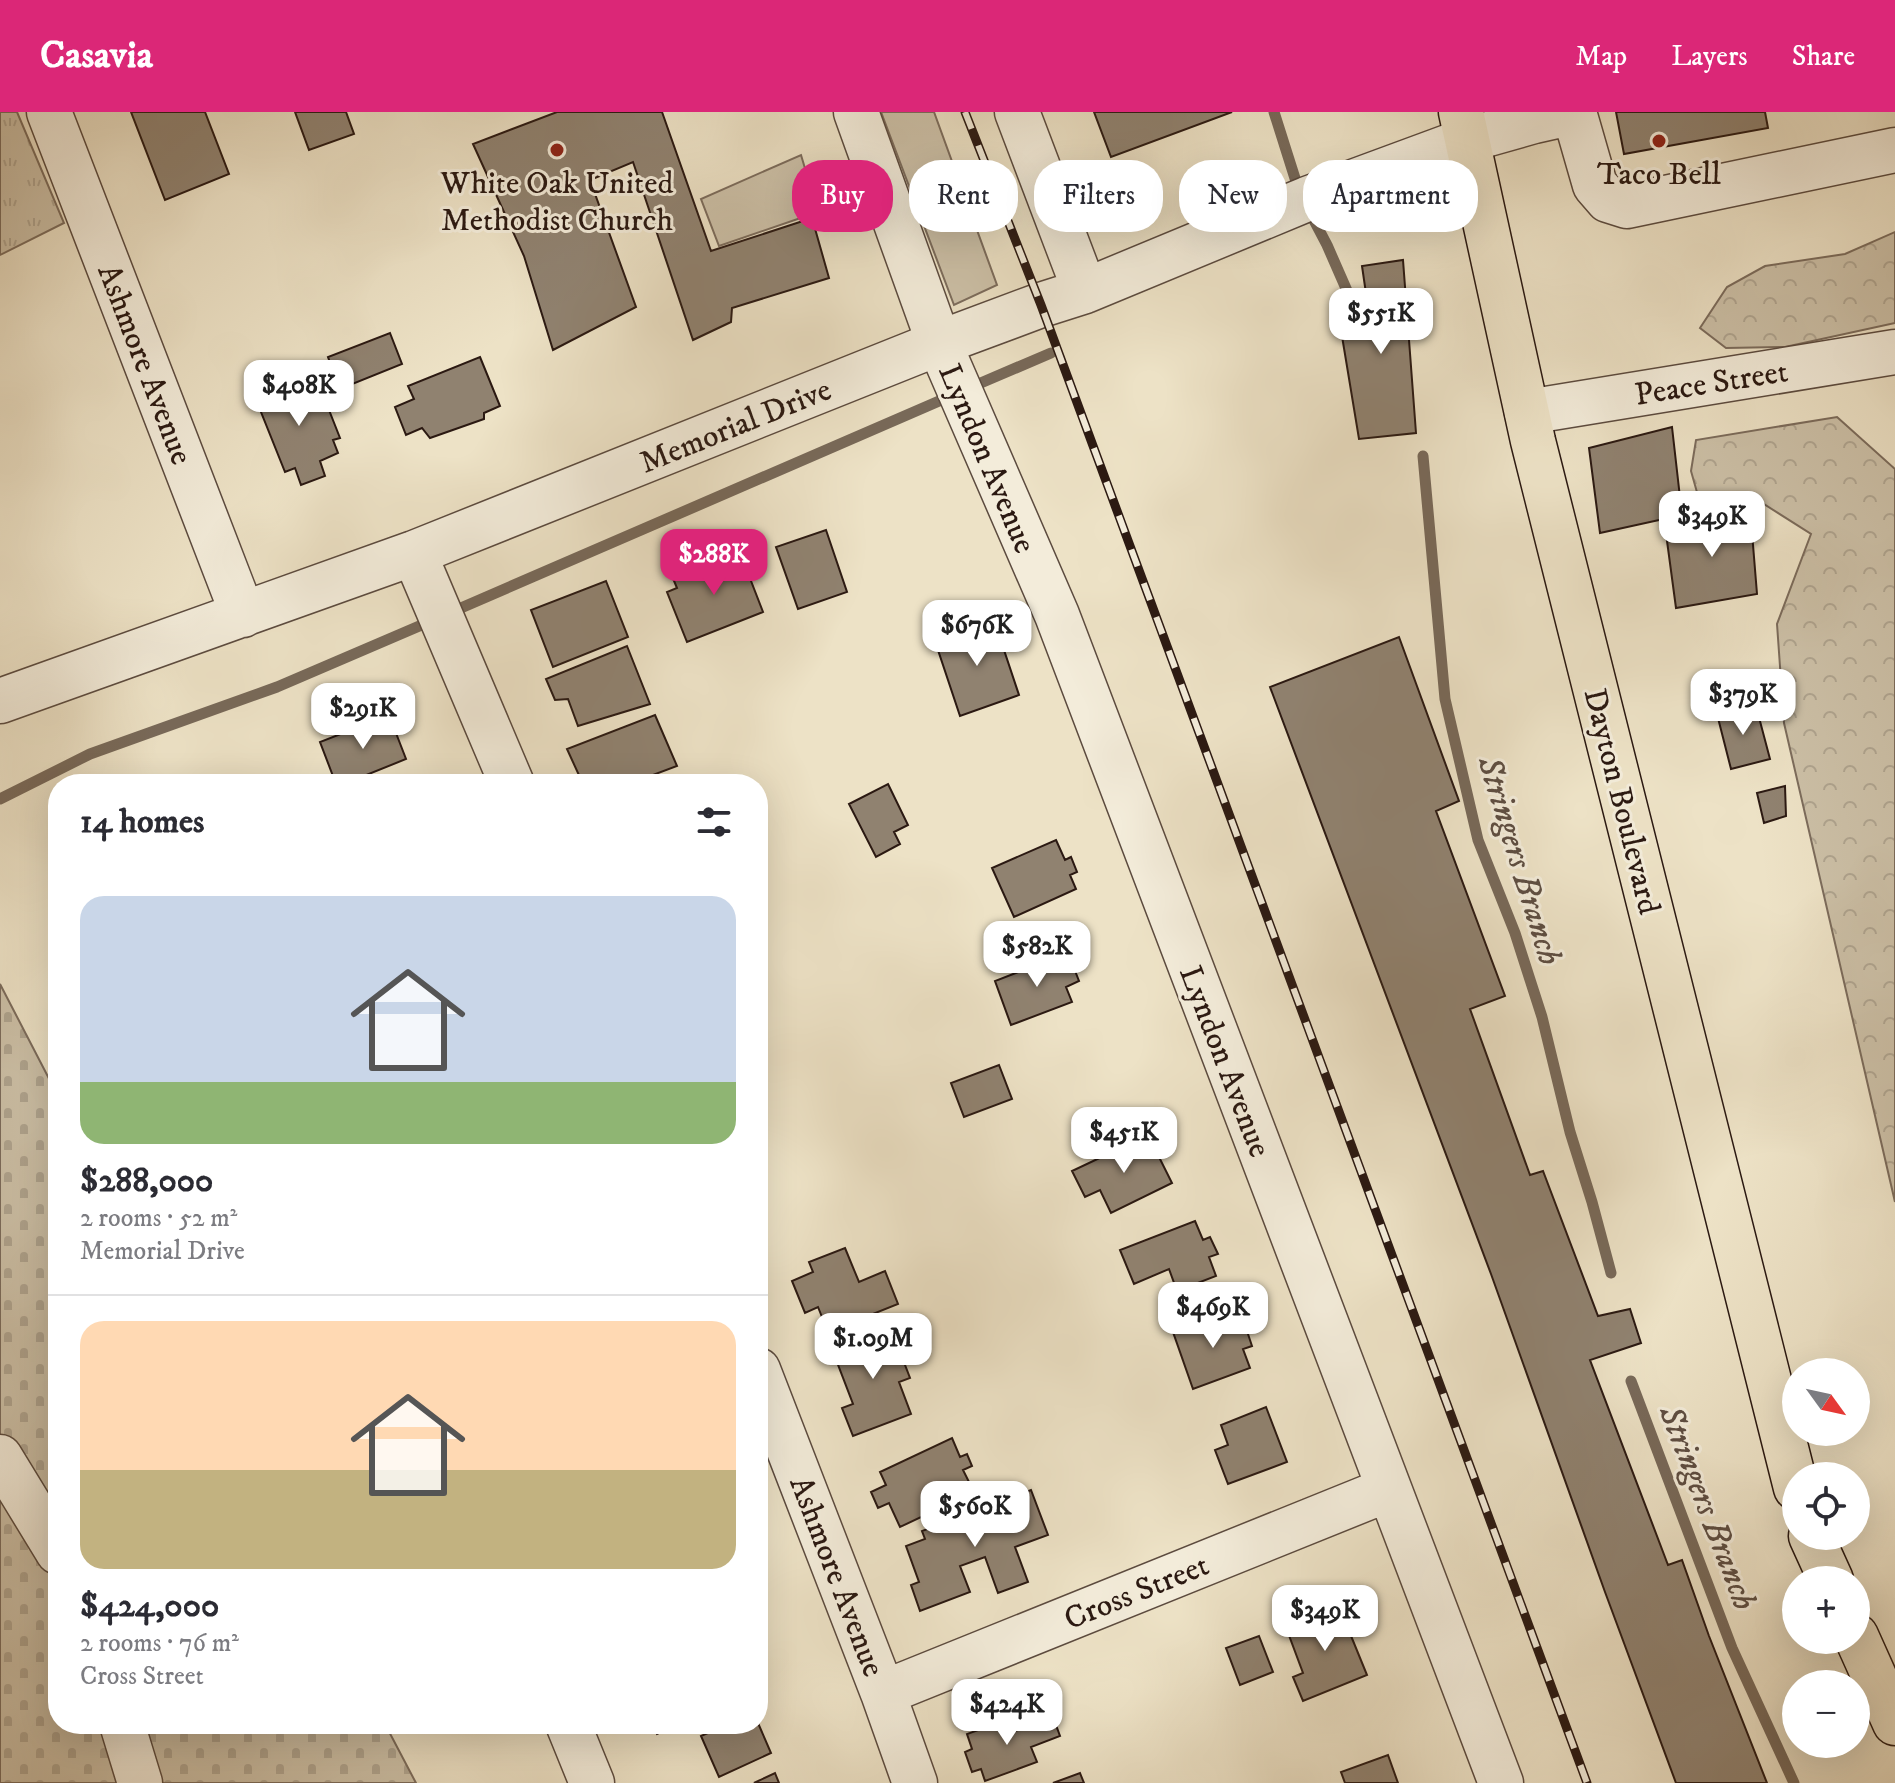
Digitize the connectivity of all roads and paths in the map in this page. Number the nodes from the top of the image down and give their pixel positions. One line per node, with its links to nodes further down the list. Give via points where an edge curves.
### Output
1 (49, 112): 12 (street, Ashmore Avenue)
2 (856, 112): 8 (street, Lyndon Avenue)
3 (1017, 112): 7 (street)
4 (1574, 112): 5 (street, Memorial Drive); 6 (street, via 1595,185 1608,200 1627,206)
5 (1464, 126): 7 (street, Memorial Drive, via 1307,199); 10 (main road, Dayton Boulevard)
6 (1895, 150)
7 (1085, 291): 8 (street, Memorial Drive)
8 (939, 343): 11 (street, Memorial Drive); 18 (street, Lyndon Avenue, via 1057,615)
9 (1895, 352): 10 (street, Peace Street)
10 (1527, 412): 17 (main road, Dayton Boulevard)
11 (414, 553): 12 (street, Memorial Drive); 14 (street)
12 (243, 615): 13 (street, Memorial Drive)
13 (0, 701)
14 (508, 774)
15 (768, 1396): 21 (street, Ashmore Avenue)
16 (0, 1457): 19 (street)
17 (1790, 1462)
18 (1389, 1489): 21 (street, Cross Street); 28 (street, Lyndon Avenue)
19 (48, 1536)
20 (1864, 1654): 22 (main road)
21 (883, 1693): 27 (street, Ashmore Avenue)
22 (1895, 1723)
23 (125, 1734): 25 (street)
24 (572, 1734): 26 (street)
25 (140, 1783)
26 (592, 1783)
27 (915, 1783)
28 (1501, 1783)

